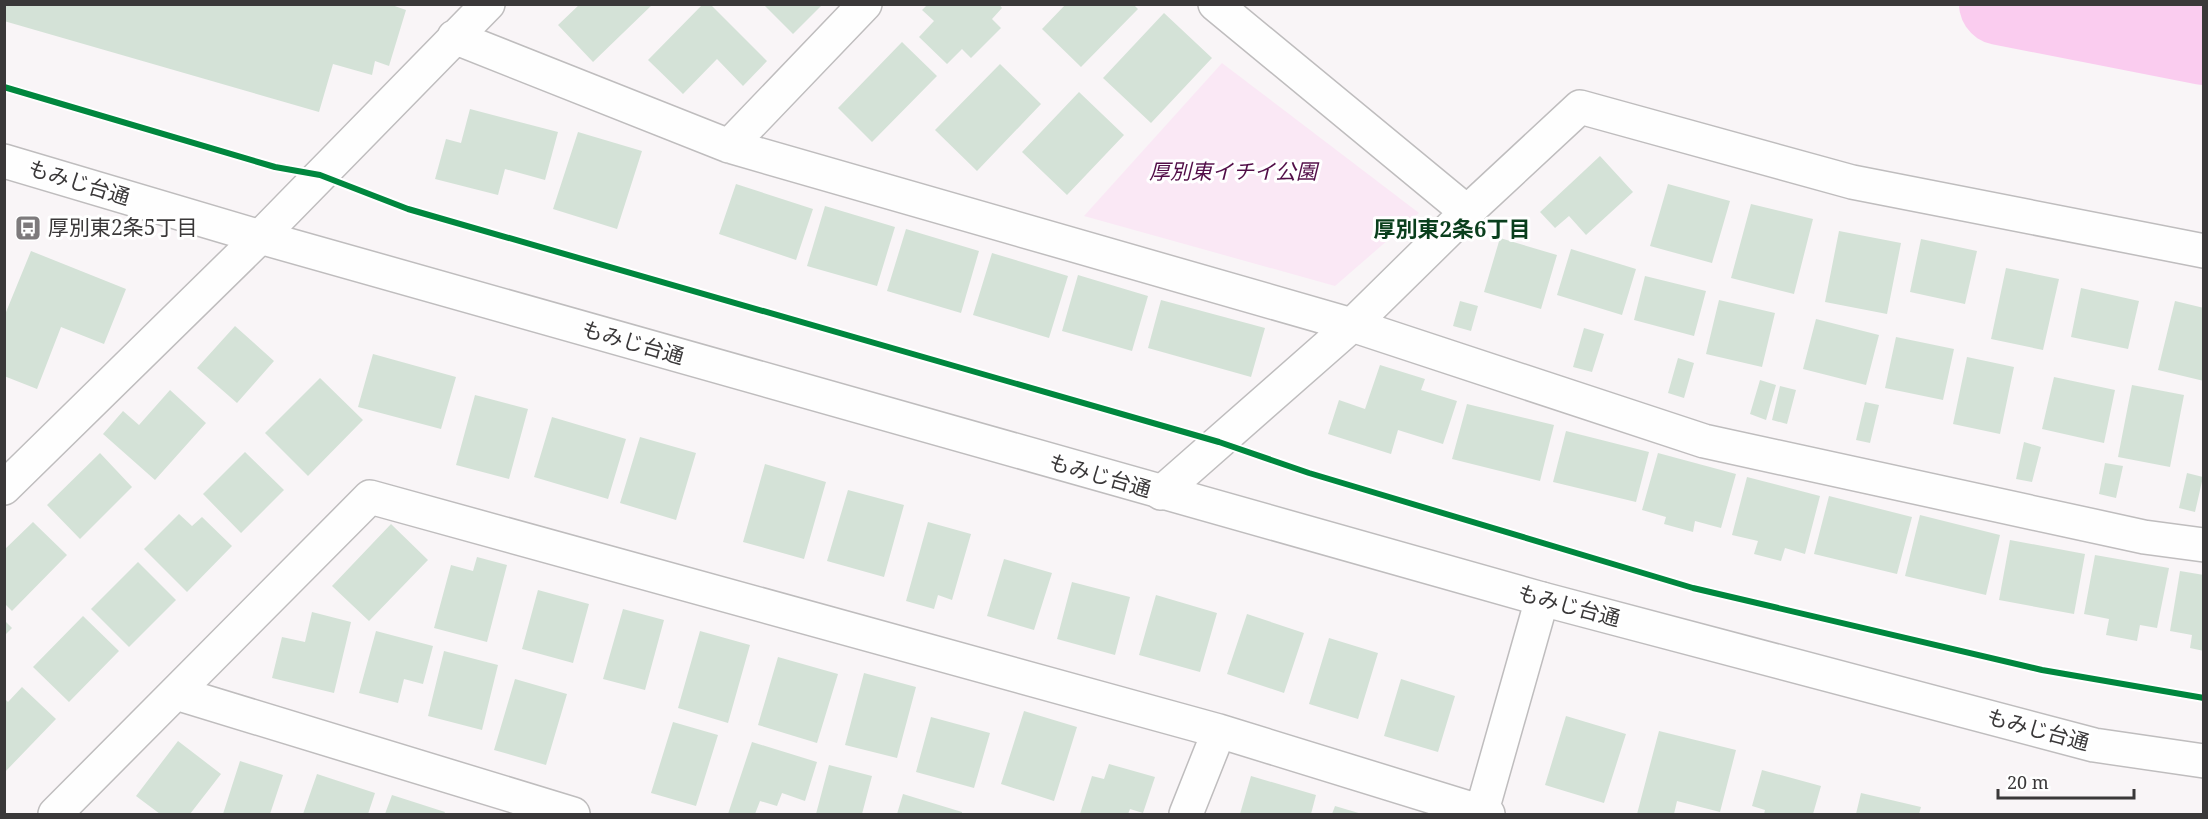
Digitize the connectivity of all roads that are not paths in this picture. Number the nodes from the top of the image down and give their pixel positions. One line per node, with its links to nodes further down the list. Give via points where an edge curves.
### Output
1 (488, 4): 4 (street)
2 (866, 4): 5 (street)
3 (1215, 4): 7 (street)
4 (454, 38): 5 (street); 8 (street)
5 (729, 146): 10 (street)
6 (4, 160): 8 (street, もみじ台通)
7 (1467, 212): 9 (street, via 1580,107 1852,182); 10 (street)
8 (260, 237): 11 (street); 13 (street, もみじ台通)
9 (2204, 251)
10 (1352, 325): 13 (street); 14 (street, via 1704,441 2144,537)
11 (18, 455): 12 (street)
12 (4, 488)
13 (1161, 494): 15 (street, もみじ台通)
14 (2204, 545)
15 (1542, 599): 18 (street, もみじ台通, via 2094,745); 22 (street)
16 (176, 693): 17 (street, via 370,497); 19 (street); 20 (street)
17 (1219, 731): 21 (street); 22 (street)
18 (2204, 761)
19 (56, 814)
20 (573, 814)
21 (1186, 814)
22 (1483, 814)

